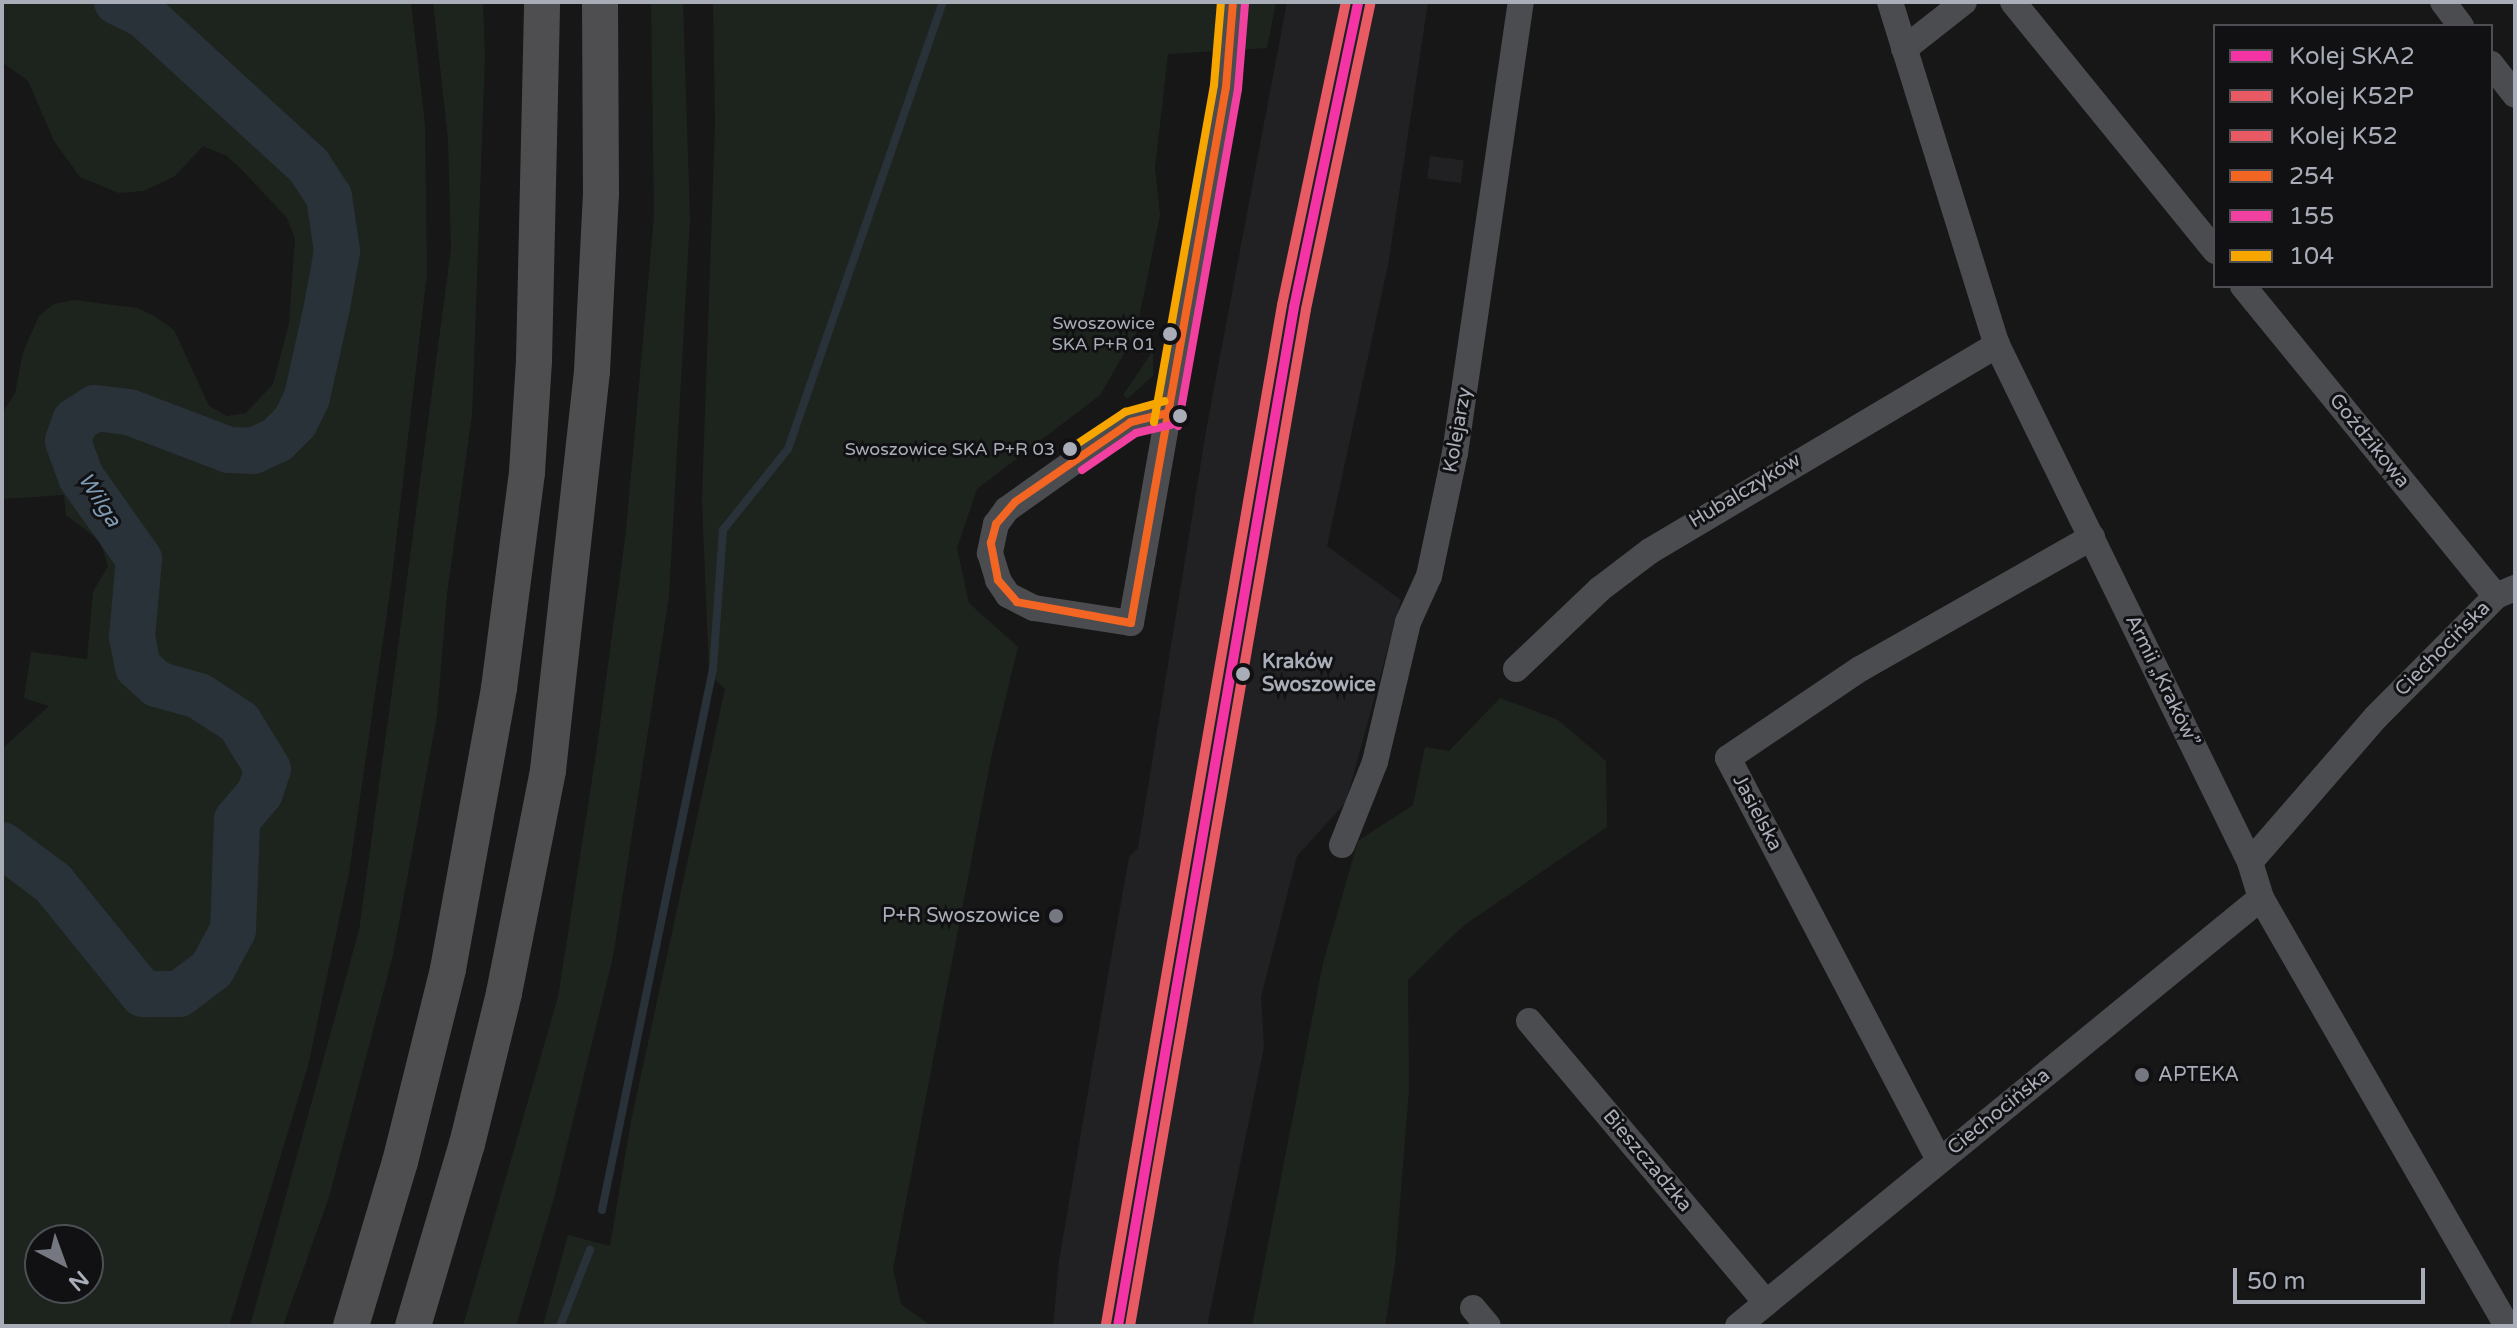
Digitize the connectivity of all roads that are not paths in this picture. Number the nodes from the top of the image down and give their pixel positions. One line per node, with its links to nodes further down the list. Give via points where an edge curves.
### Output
1 (542, 2): 26 (highway, via 527,472 499,688 442,997)
2 (600, 2): 27 (highway, via 601,194 592,371 548,770 504,993 467,1144)
3 (1233, 2): 16 (street, via 1226,87)
4 (1521, 2): 20 (street, Kolejarzy, via 1462,407 1432,561 1408,622 1375,762)
5 (1890, 2): 10 (street, Armii „Kraków”)
6 (1964, 2): 10 (street)
7 (2013, 2): 13 (street)
8 (2443, 2): 9 (street)
9 (2460, 24)
10 (1904, 49): 15 (street, Armii „Kraków”)
11 (2493, 67): 12 (street)
12 (2515, 95)
13 (2213, 249)
14 (2245, 288): 18 (street, Goździkowa)
15 (1997, 345): 17 (street, Armii „Kraków”); 19 (street, Hubalczyków, via 1650,551 1600,589)
16 (1168, 413): 16 (street, via 1131,623 1017,602 994,571 993,534 1007,509 1123,427 1150,414)
17 (2092, 537): 21 (street, Armii „Kraków”); 24 (street, Jasielska, via 1860,669 1728,758)
18 (2505, 592): 21 (street, Ciechocińska, via 2376,717)
19 (1516, 669)
20 (1342, 845)
21 (2250, 862): 22 (street, Armii „Kraków”)
22 (2261, 898): 24 (street, Ciechocińska); 29 (street, Armii „Kraków”)
23 (1529, 1021): 25 (street, Bieszczadzka)
24 (1939, 1160): 25 (street, Ciechocińska)
25 (1766, 1302): 28 (street, Ciechocińska)
26 (351, 1326)
27 (413, 1326)
28 (1738, 1326)
29 (2507, 1326)

